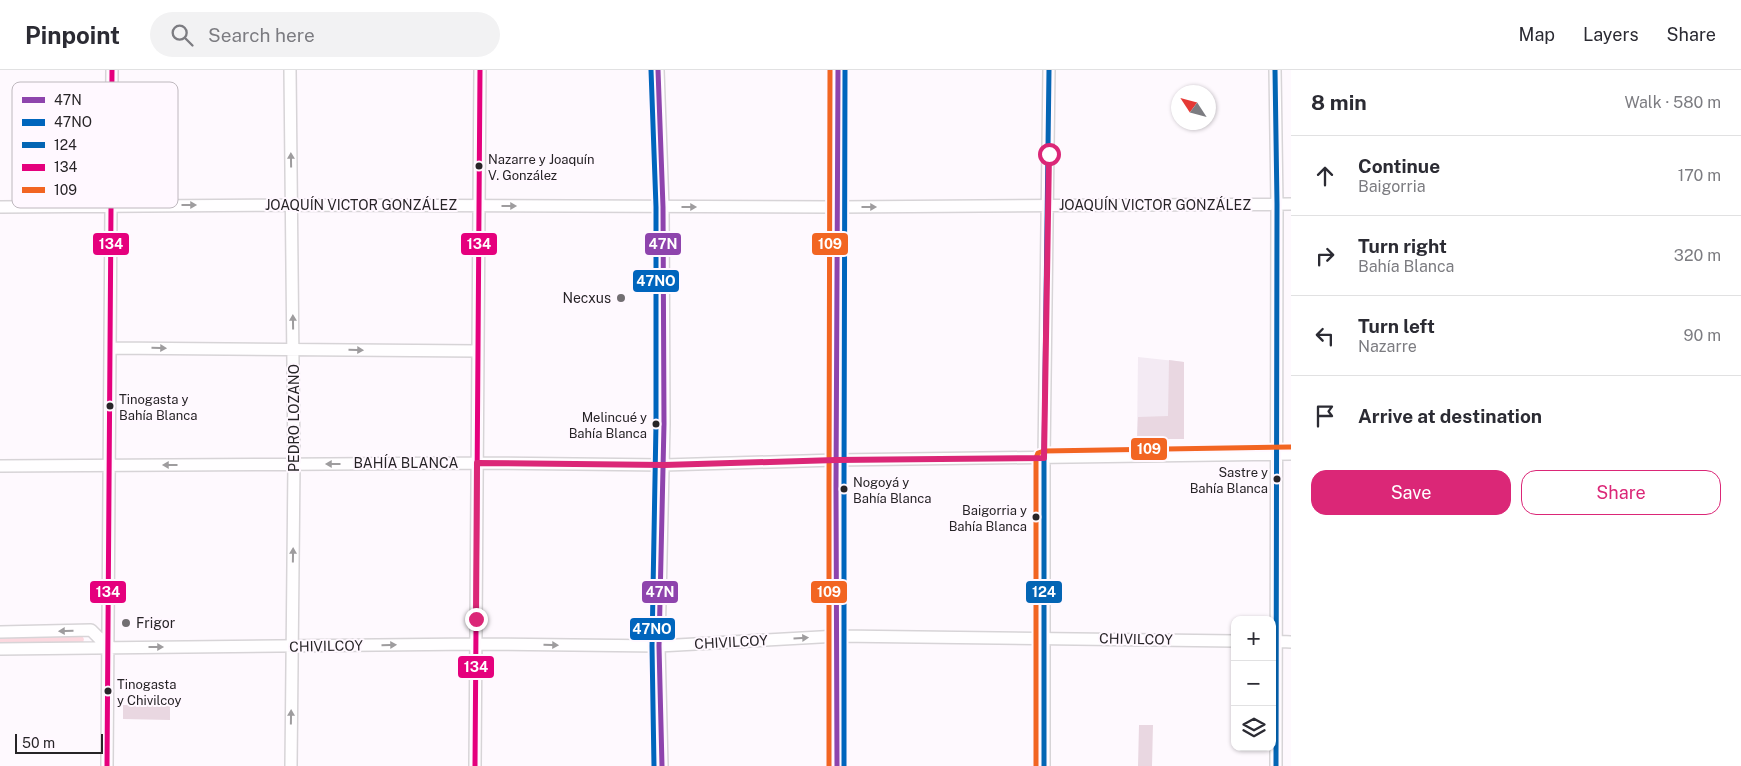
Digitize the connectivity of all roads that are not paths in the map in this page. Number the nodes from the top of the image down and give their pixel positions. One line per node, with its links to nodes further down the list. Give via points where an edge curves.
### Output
1 (290, 70): 10 (street, PEDRO LOZANO, one-way to 1)
2 (480, 70): 11 (street)
3 (658, 70): 13 (street)
4 (838, 70): 14 (street)
5 (1049, 70): 12 (street)
6 (1275, 70): 7 (street)
7 (1277, 204): 8 (street, JOAQUÍN VICTOR GONZÁLEZ); 12 (street, JOAQUÍN VICTOR GONZÁLEZ); 19 (street)
8 (1291, 204)
9 (178, 205): 10 (street, JOAQUÍN VICTOR GONZÁLEZ, one-way to 10)
10 (291, 205): 11 (street, JOAQUÍN VICTOR GONZÁLEZ); 17 (street, PEDRO LOZANO, one-way to 10)
11 (479, 205): 13 (street, JOAQUÍN VICTOR GONZÁLEZ, one-way to 13); 18 (street)
12 (1047, 205): 14 (street, JOAQUÍN VICTOR GONZÁLEZ, one-way to 12); 21 (street)
13 (663, 207): 14 (street, JOAQUÍN VICTOR GONZÁLEZ, one-way to 14); 26 (street)
14 (838, 207): 22 (street)
15 (112, 208): 16 (street)
16 (110, 348): 17 (street, one-way to 17); 25 (street)
17 (294, 350): 18 (street, one-way to 18); 24 (street, PEDRO LOZANO)
18 (478, 351): 23 (street)
19 (1275, 454): 20 (street, BAHÍA BLANCA); 21 (street, BAHÍA BLANCA); 28 (street)
20 (1291, 454)
21 (1044, 458): 22 (street, BAHÍA BLANCA); 31 (street)
22 (836, 460): 26 (street, BAHÍA BLANCA); 30 (street)
23 (477, 463): 24 (street, BAHÍA BLANCA, one-way to 24); 26 (street, BAHÍA BLANCA); 35 (street)
24 (294, 464): 25 (street, BAHÍA BLANCA, one-way to 25); 38 (street, PEDRO LOZANO, one-way to 24)
25 (110, 465): 27 (street, BAHÍA BLANCA); 37 (street)
26 (664, 465): 36 (street)
27 (0, 466)
28 (1274, 616)
29 (0, 632): 37 (street, one-way to 29, via 91,630)
30 (838, 636): 31 (street, CHIVILCOY); 36 (street, CHIVILCOY, one-way to 30); 45 (street)
31 (1043, 638): 32 (street, CHIVILCOY); 46 (street)
32 (1231, 641)
33 (1276, 641): 34 (street)
34 (1291, 642)
35 (476, 644): 36 (street, CHIVILCOY, one-way to 36); 38 (street, CHIVILCOY, one-way to 35); 43 (street)
36 (659, 646): 44 (street)
37 (108, 647): 38 (street, CHIVILCOY, one-way to 38); 39 (street, CHIVILCOY); 41 (street)
38 (292, 647): 42 (street, PEDRO LOZANO, one-way to 38)
39 (0, 649)
40 (1274, 661): 47 (street)
41 (107, 766)
42 (291, 766)
43 (475, 766)
44 (662, 766)
45 (838, 766)
46 (1044, 766)
47 (1276, 766)

